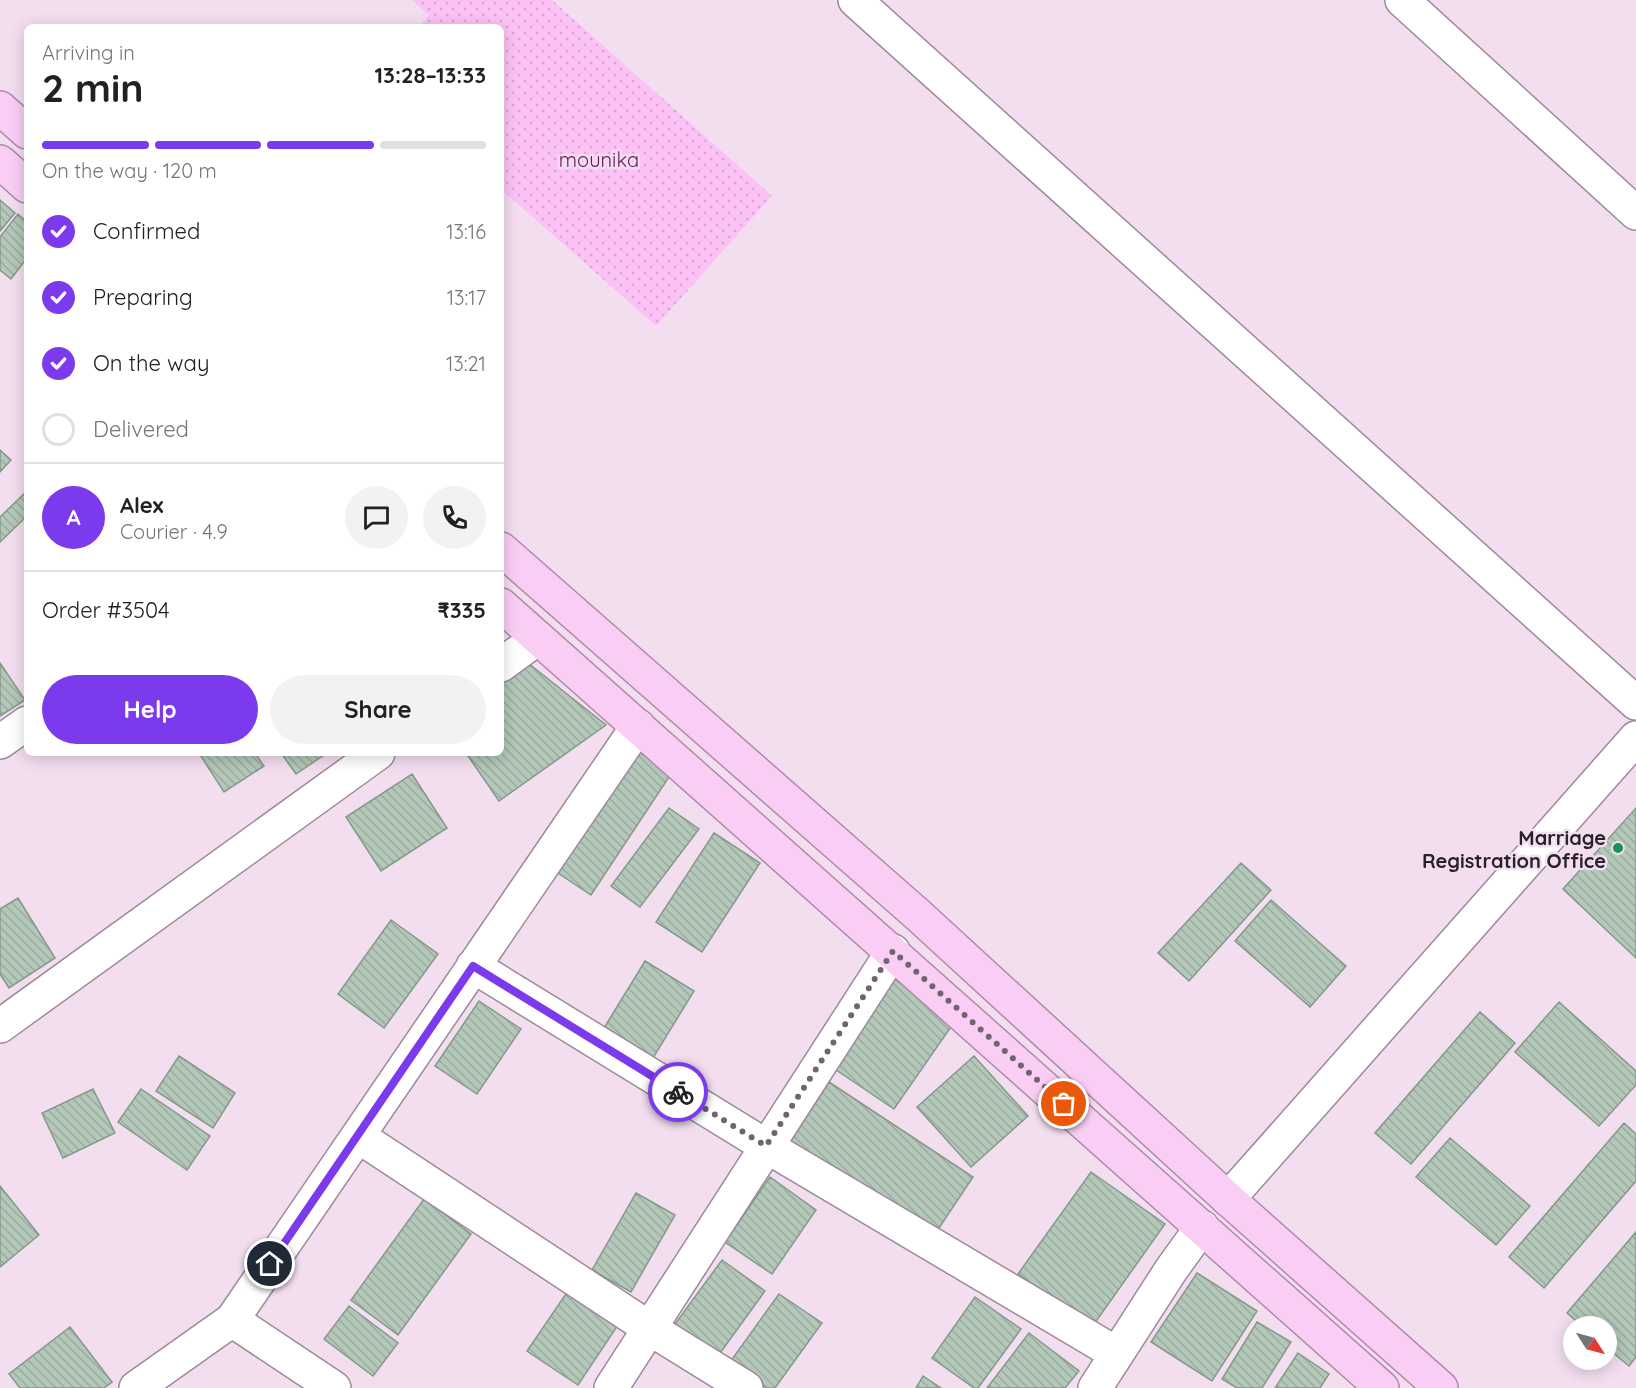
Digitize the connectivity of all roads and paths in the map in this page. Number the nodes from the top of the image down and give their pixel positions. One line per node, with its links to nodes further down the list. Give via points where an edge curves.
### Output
1 (855, 0): 12 (street)
2 (1402, 0): 7 (street)
3 (0, 108): 4 (highway)
4 (24, 129)
5 (0, 162): 6 (highway)
6 (24, 183)
7 (1636, 213)
8 (504, 552): 23 (highway, via 917,914)
9 (504, 608): 10 (highway)
10 (538, 638): 11 (street); 14 (highway)
11 (504, 662)
12 (1636, 703)
13 (24, 725): 16 (street)
14 (638, 726): 18 (highway); 19 (street)
15 (1636, 738): 23 (street)
16 (0, 742)
17 (374, 756): 20 (street)
18 (893, 951): 22 (street); 24 (highway)
19 (473, 966): 21 (street); 22 (street)
20 (0, 1026)
21 (358, 1136): 25 (street); 26 (street)
22 (766, 1146): 26 (street); 27 (street)
23 (1228, 1199): 34 (highway)
24 (1202, 1227): 27 (street); 33 (highway)
25 (232, 1320): 28 (street); 29 (street)
26 (649, 1328): 30 (street); 31 (street)
27 (1117, 1354): 32 (street)
28 (136, 1388)
29 (334, 1388)
30 (610, 1388)
31 (746, 1388)
32 (1095, 1388)
33 (1382, 1388)
34 (1440, 1388)

